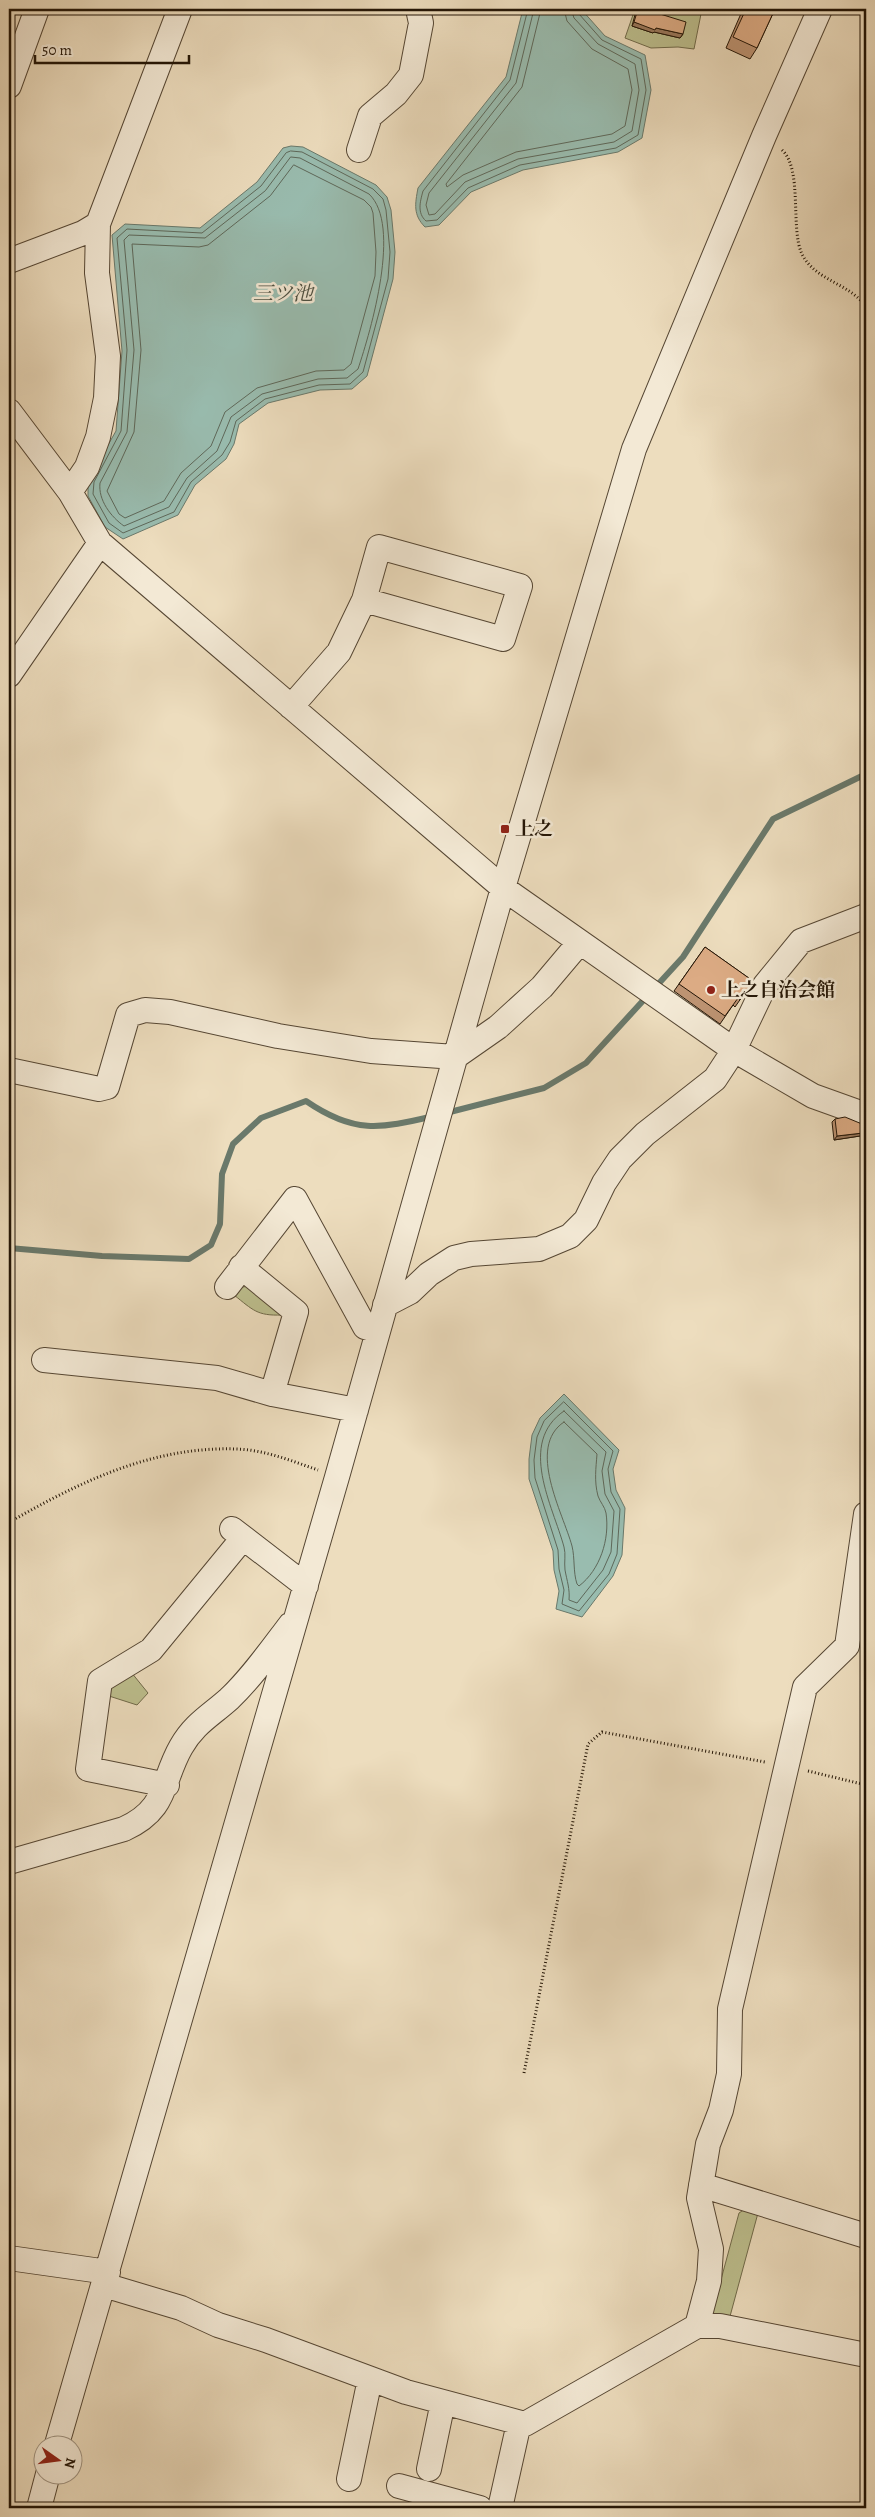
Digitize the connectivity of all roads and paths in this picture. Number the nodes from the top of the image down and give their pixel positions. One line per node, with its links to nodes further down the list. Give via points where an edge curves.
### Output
1 (37, 9): 5 (street)
2 (180, 9): 8 (street)
3 (418, 9): 7 (street, via 421,23 410,74 396,94 370,116)
4 (820, 9): 6 (street)
5 (9, 86)
6 (764, 136): 10 (path, via 784,152 790,164 802,254 813,270 860,298); 17 (street, via 634,449)
7 (359, 150)
8 (98, 224): 9 (street, via 83,233); 12 (street, via 97,273 108,356 106,398 98,437 87,467)
9 (9, 261)
10 (866, 307)
11 (9, 410): 12 (street)
12 (70, 492): 13 (street)
13 (100, 543): 15 (street); 16 (street)
14 (364, 600): 14 (street, via 379,547 520,586 503,639); 16 (street, via 339,652)
15 (9, 675)
16 (292, 707): 17 (street)
17 (503, 888): 19 (street); 21 (street)
18 (866, 916): 20 (street, via 855,923 801,941 766,985)
19 (580, 942): 20 (street); 21 (street, via 542,987 498,1027)
20 (734, 1050): 23 (street, via 813,1096); 26 (street, via 715,1078 645,1134 620,1159 586,1220 570,1236 539,1250 454,1258 429,1274 410,1292)
21 (455, 1057): 22 (street, via 371,1051 145,1010 128,1015 106,1087 98,1090); 26 (street)
22 (9, 1070)
23 (866, 1115)
24 (241, 1267): 25 (street); 27 (street, via 295,1199 365,1327); 29 (street, via 296,1312)
25 (226, 1287)
26 (385, 1305): 27 (street)
27 (378, 1331): 30 (street)
28 (44, 1360): 29 (street, via 217,1378)
29 (272, 1394): 30 (street)
30 (356, 1410): 31 (street)
31 (337, 1476): 33 (path, via 273,1454 237,1449 178,1452 122,1466); 34 (street)
32 (866, 1514): 36 (street, via 847,1646 805,1687)
33 (9, 1520)
34 (306, 1586): 35 (street); 37 (street, via 237,1533 151,1650 100,1681 88,1769)
35 (298, 1616): 37 (street, via 229,1699 196,1724 180,1749); 44 (street)
36 (788, 1766): 38 (path); 40 (path, via 602,1732 588,1744); 41 (street, via 730,2009 729,2074 721,2110 708,2144)
37 (166, 1785): 39 (street, via 151,1810 136,1824)
38 (866, 1785)
39 (9, 1862)
40 (524, 2073)
41 (701, 2185): 42 (street); 45 (street, via 699,2198 711,2249 709,2282)
42 (866, 2236)
43 (9, 2258): 44 (street)
44 (106, 2278): 47 (street, via 218,2325); 50 (street)
45 (697, 2326): 46 (street, via 720,2326); 49 (street, via 525,2424)
46 (866, 2355)
47 (370, 2378): 48 (street); 52 (street)
48 (443, 2402): 49 (street); 51 (street)
49 (519, 2423): 57 (street)
50 (60, 2434)
51 (429, 2469)
52 (349, 2479)
53 (45, 2484): 55 (street)
54 (399, 2486): 56 (street)
55 (39, 2508)
56 (480, 2508)
57 (500, 2508)

